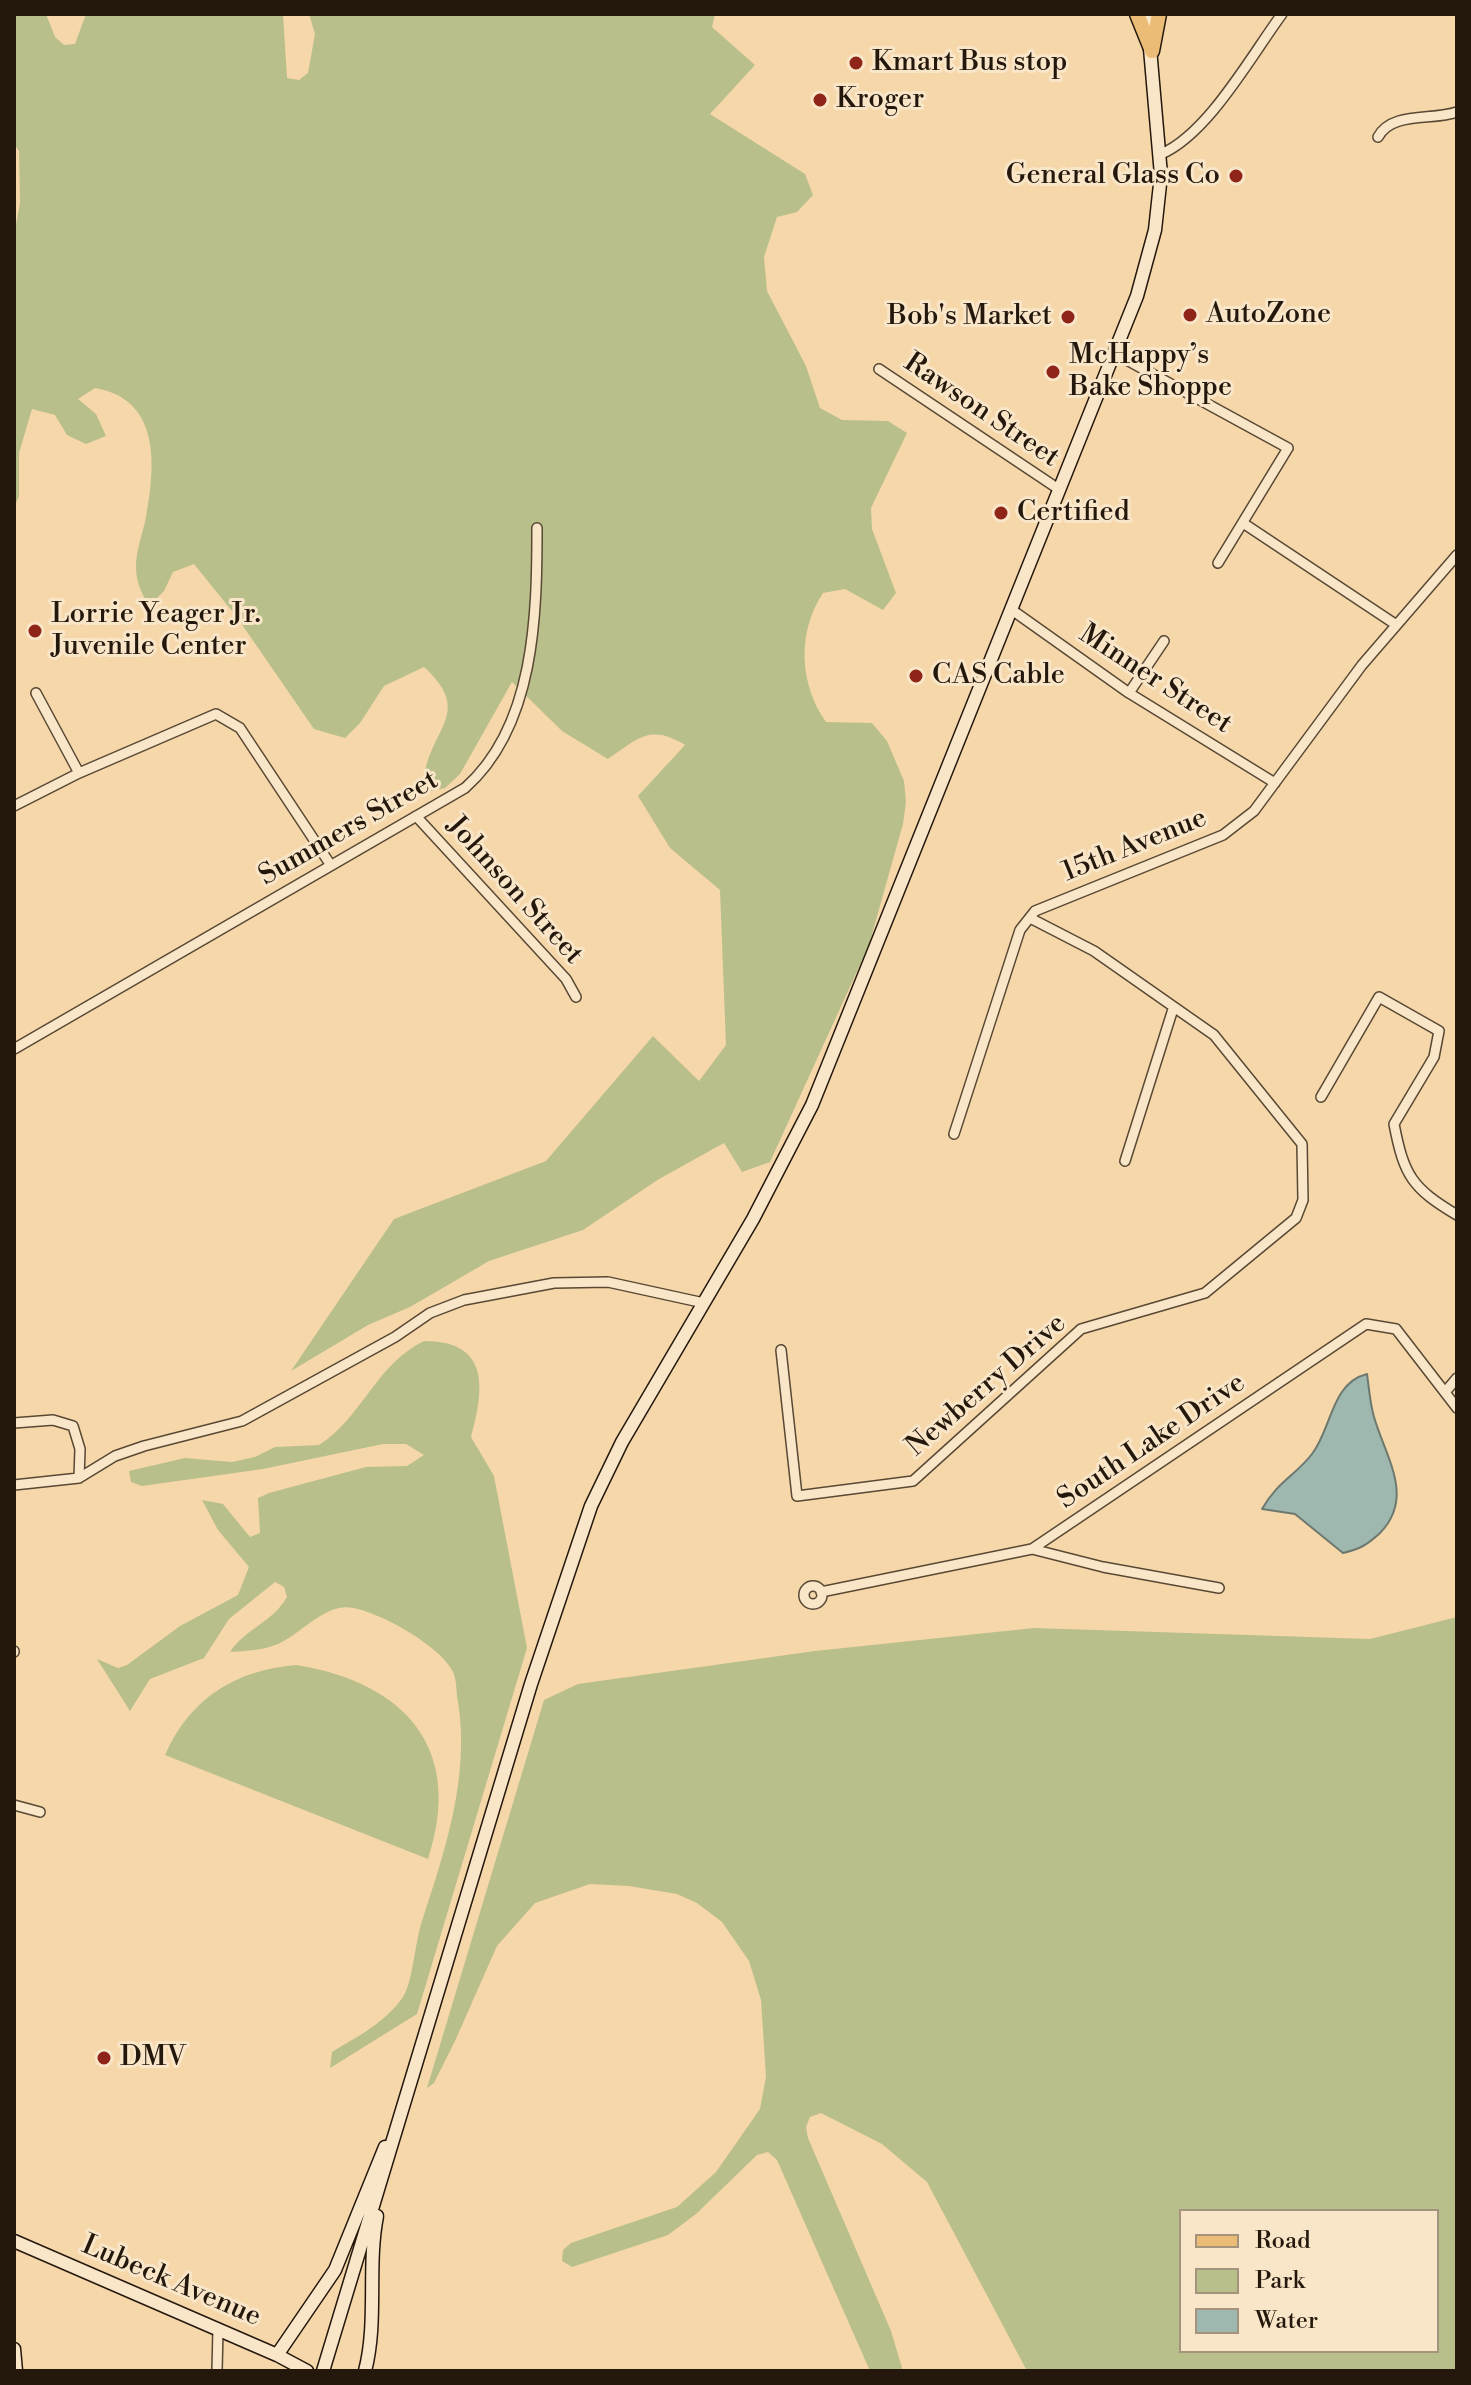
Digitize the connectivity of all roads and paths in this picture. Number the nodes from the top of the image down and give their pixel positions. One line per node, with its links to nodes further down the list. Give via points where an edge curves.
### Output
1 (1137, 14): 5 (main road)
2 (1147, 14): 5 (main road)
3 (1159, 14): 5 (main road)
4 (1282, 14): 8 (street, via 1181,146)
5 (1152, 51): 8 (main road)
6 (1457, 112): 7 (street, via 1394,122)
7 (1378, 137)
8 (1161, 154): 9 (main road, via 1155,230)
9 (1114, 353): 11 (main road); 12 (street, via 1288,448)
10 (879, 369): 11 (street, Rawson Street)
11 (1060, 490): 16 (main road)
12 (1243, 523): 15 (street); 17 (street)
13 (537, 528): 24 (street, Summers Street, via 537,608 504,742 486,770 465,788)
14 (1457, 555): 17 (street, 15th Avenue)
15 (1218, 563)
16 (1012, 610): 20 (street, Minner Street); 34 (main road, via 812,1105)
17 (1395, 624): 22 (street, 15th Avenue)
18 (1164, 641): 20 (street)
19 (36, 693): 21 (street)
20 (1129, 693): 22 (street, Minner Street)
21 (79, 773): 23 (street); 25 (street, via 216,714 240,728)
22 (1275, 783): 26 (street, 15th Avenue, via 1254,811 1223,835 1035,911)
23 (14, 806)
24 (416, 816): 25 (street, Summers Street); 27 (street, Johnson Street, via 566,979)
25 (330, 864): 29 (street, Summers Street)
26 (1030, 918): 28 (street, Newberry Drive, via 1094,951); 31 (street, via 1020,930)
27 (576, 997)
28 (1173, 1009): 32 (street); 35 (street, Newberry Drive, via 1214,1035 1302,1144 1303,1200 1296,1218 1205,1293 1081,1329 913,1481 797,1496)
29 (14, 1049)
30 (1321, 1097): 33 (street, via 1379,997 1439,1031 1434,1057 1394,1124 1401,1161 1423,1195)
31 (954, 1134)
32 (1125, 1161)
33 (1457, 1215)
34 (704, 1303): 40 (street, via 608,1282 554,1283 464,1300 430,1313 242,1421 115,1456); 47 (main road, via 622,1442 591,1506 531,1684)
35 (781, 1350)
36 (1457, 1378): 37 (street)
37 (1446, 1391): 38 (street, South Lake Drive); 42 (street, South Lake Drive, via 1396,1329 1366,1324)
38 (1457, 1408)
39 (14, 1423): 40 (street, via 53,1420 73,1426 80,1449)
40 (79, 1478): 41 (street)
41 (14, 1485)
42 (1032, 1549): 43 (street); 44 (street, South Lake Drive)
43 (1219, 1588)
44 (821, 1592)
45 (14, 1805): 46 (street)
46 (40, 1812)
47 (396, 2131): 51 (main road, via 381,2153 335,2270); 55 (main road); 56 (main road, via 372,2242)
48 (14, 2241): 49 (main road, Lubeck Avenue)
49 (218, 2329): 51 (main road, Lubeck Avenue); 53 (street)
50 (14, 2349): 52 (main road)
51 (277, 2355): 54 (main road, Lubeck Avenue)
52 (16, 2371)
53 (217, 2371)
54 (307, 2371)
55 (323, 2371)
56 (365, 2371)

